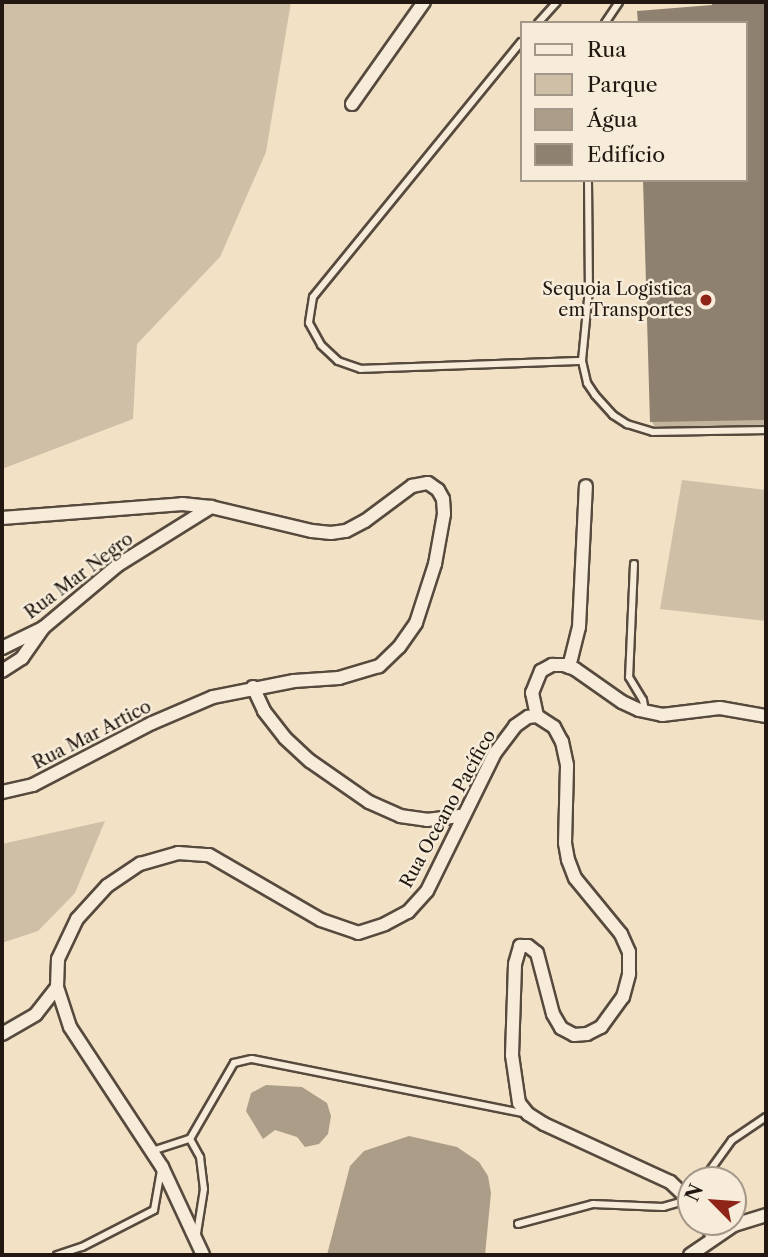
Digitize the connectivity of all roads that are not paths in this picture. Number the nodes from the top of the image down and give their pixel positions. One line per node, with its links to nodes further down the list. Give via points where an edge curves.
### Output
1 (424, 2): 7 (street)
2 (557, 2): 4 (lane)
3 (619, 2): 5 (lane)
4 (540, 21)
5 (606, 21)
6 (520, 43): 9 (lane, via 313,298 309,323 321,345 338,361 361,369)
7 (352, 104)
8 (588, 182): 9 (lane, via 589,289)
9 (582, 360): 10 (lane, via 595,395 626,424 653,432)
10 (766, 430)
11 (586, 486): 17 (street, via 579,628)
12 (211, 507): 13 (street, via 156,504); 15 (street, Rua Mar Negro, via 118,565); 19 (street, Rua Mar Artico, via 331,533 365,522 420,483 428,483 443,499 444,514 426,596 416,623 399,648 379,666 358,674)
13 (2, 518)
14 (634, 564): 20 (lane, via 629,677)
15 (43, 628): 16 (street, Rua Mar Negro); 18 (street, via 22,658)
16 (2, 648)
17 (569, 667): 20 (street, via 622,702); 21 (street, via 552,665 541,671 532,693)
18 (2, 671)
19 (253, 687): 23 (street, Rua Mar Artico, via 197,703 33,785); 24 (street, via 285,738 369,802 400,816 427,820)
20 (645, 711): 22 (street, via 662,715 720,708)
21 (537, 716): 24 (street, Rua Oceano Pacífico, via 515,726 495,753); 27 (street, via 554,727 562,741 567,765 568,860 575,878 621,934 629,953 629,974 623,997 608,1018 587,1034 574,1035 561,1028 553,1014 537,953 520,946 515,964 512,1055 519,1103)
22 (766, 716)
23 (2, 792)
24 (462, 816): 25 (street, Rua Oceano Pacífico, via 427,891 408,912 358,933 321,920 209,855 178,853 140,864 107,886 77,919 58,959)
25 (57, 987): 26 (street, via 36,1014); 30 (street, via 70,1027)
26 (2, 1034)
27 (528, 1114): 29 (lane, via 251,1059 234,1063); 33 (street)
28 (766, 1117): 31 (lane, via 732,1140)
29 (190, 1139): 30 (lane); 38 (lane, via 200,1157 204,1189)
30 (152, 1151): 32 (street)
31 (713, 1166)
32 (162, 1167): 38 (street); 39 (lane, via 153,1210)
33 (677, 1188)
34 (677, 1203): 36 (lane, via 663,1207 593,1204)
35 (766, 1215): 37 (street)
36 (518, 1224)
37 (713, 1237): 41 (street)
38 (195, 1241): 40 (street)
39 (57, 1255)
40 (204, 1255)
41 (690, 1255)

